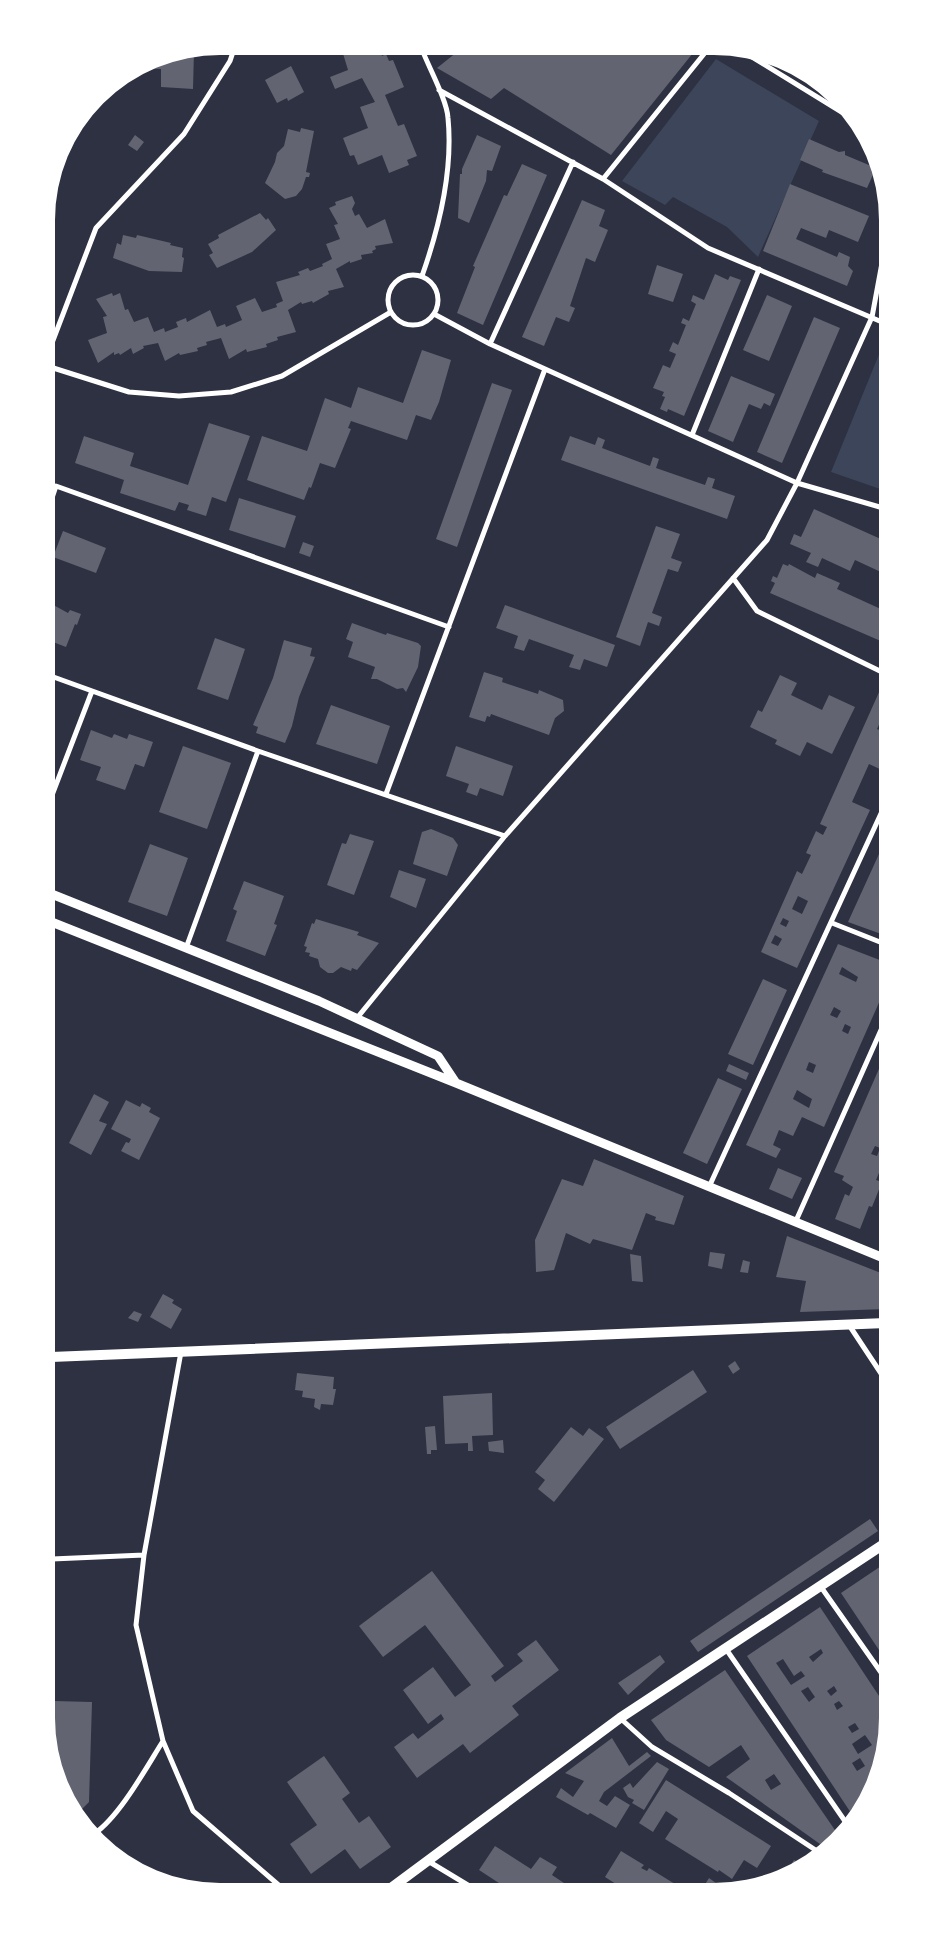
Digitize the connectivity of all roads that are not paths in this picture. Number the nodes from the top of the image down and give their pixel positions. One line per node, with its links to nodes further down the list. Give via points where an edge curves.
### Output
1 (232, 55): 16 (street, via 184,134 96,228)
2 (423, 55): 5 (street)
3 (703, 55): 8 (street)
4 (756, 61): 6 (street)
5 (439, 90): 7 (street); 10 (street, via 448,117 446,181 432,248)
6 (834, 108)
7 (573, 162): 8 (street); 17 (street)
8 (603, 179): 9 (street, via 708,248)
9 (759, 269): 14 (street); 20 (street)
10 (422, 276): 12 (street, via 408,274 396,280 388,291); 13 (street, via 432,283 438,295)
11 (879, 279): 14 (street)
12 (391, 312): 13 (street, via 404,324 417,325); 18 (street, via 282,376 231,392 179,396 129,392)
13 (434, 314): 17 (street)
14 (872, 317): 15 (street); 21 (street)
15 (879, 320)
16 (55, 335)
17 (490, 344): 19 (street)
18 (55, 369)
19 (546, 369): 20 (street); 25 (street)
20 (692, 435): 21 (street)
21 (798, 483): 23 (street); 24 (street, via 767,540)
22 (55, 489): 25 (street, via 56,486)
23 (879, 507)
24 (733, 578): 26 (street, via 757,611); 33 (street)
25 (449, 627): 31 (street)
26 (879, 671)
27 (55, 677): 28 (street)
28 (92, 690): 29 (street); 30 (street)
29 (258, 751): 31 (street); 38 (street)
30 (55, 787)
31 (386, 794): 33 (street)
32 (879, 817): 36 (street)
33 (504, 836): 39 (street)
34 (55, 895): 38 (street)
35 (55, 923): 41 (street)
36 (832, 923): 37 (street); 42 (street)
37 (879, 942)
38 (186, 948): 39 (street)
39 (357, 1018): 41 (street, via 438,1056)
40 (879, 1034): 43 (street)
41 (456, 1083): 42 (street)
42 (709, 1187): 43 (street)
43 (795, 1223): 44 (street)
44 (879, 1256)
45 (879, 1323): 46 (main road)
46 (848, 1325): 47 (main road); 49 (street)
47 (181, 1352): 48 (main road); 51 (street)
48 (55, 1357)
49 (879, 1371)
50 (879, 1547): 53 (main road)
51 (144, 1555): 52 (street); 57 (street, via 136,1625)
52 (55, 1559)
53 (821, 1587): 54 (main road); 55 (street)
54 (726, 1649): 56 (main road); 58 (street)
55 (879, 1670)
56 (620, 1718): 60 (street, via 652,1747); 61 (main road)
57 (163, 1741): 59 (street, via 139,1780); 62 (street, via 193,1811)
58 (844, 1820)
59 (99, 1830)
60 (814, 1849)
61 (428, 1861): 63 (main road); 64 (street)
62 (276, 1883)
63 (398, 1883)
64 (464, 1883)

